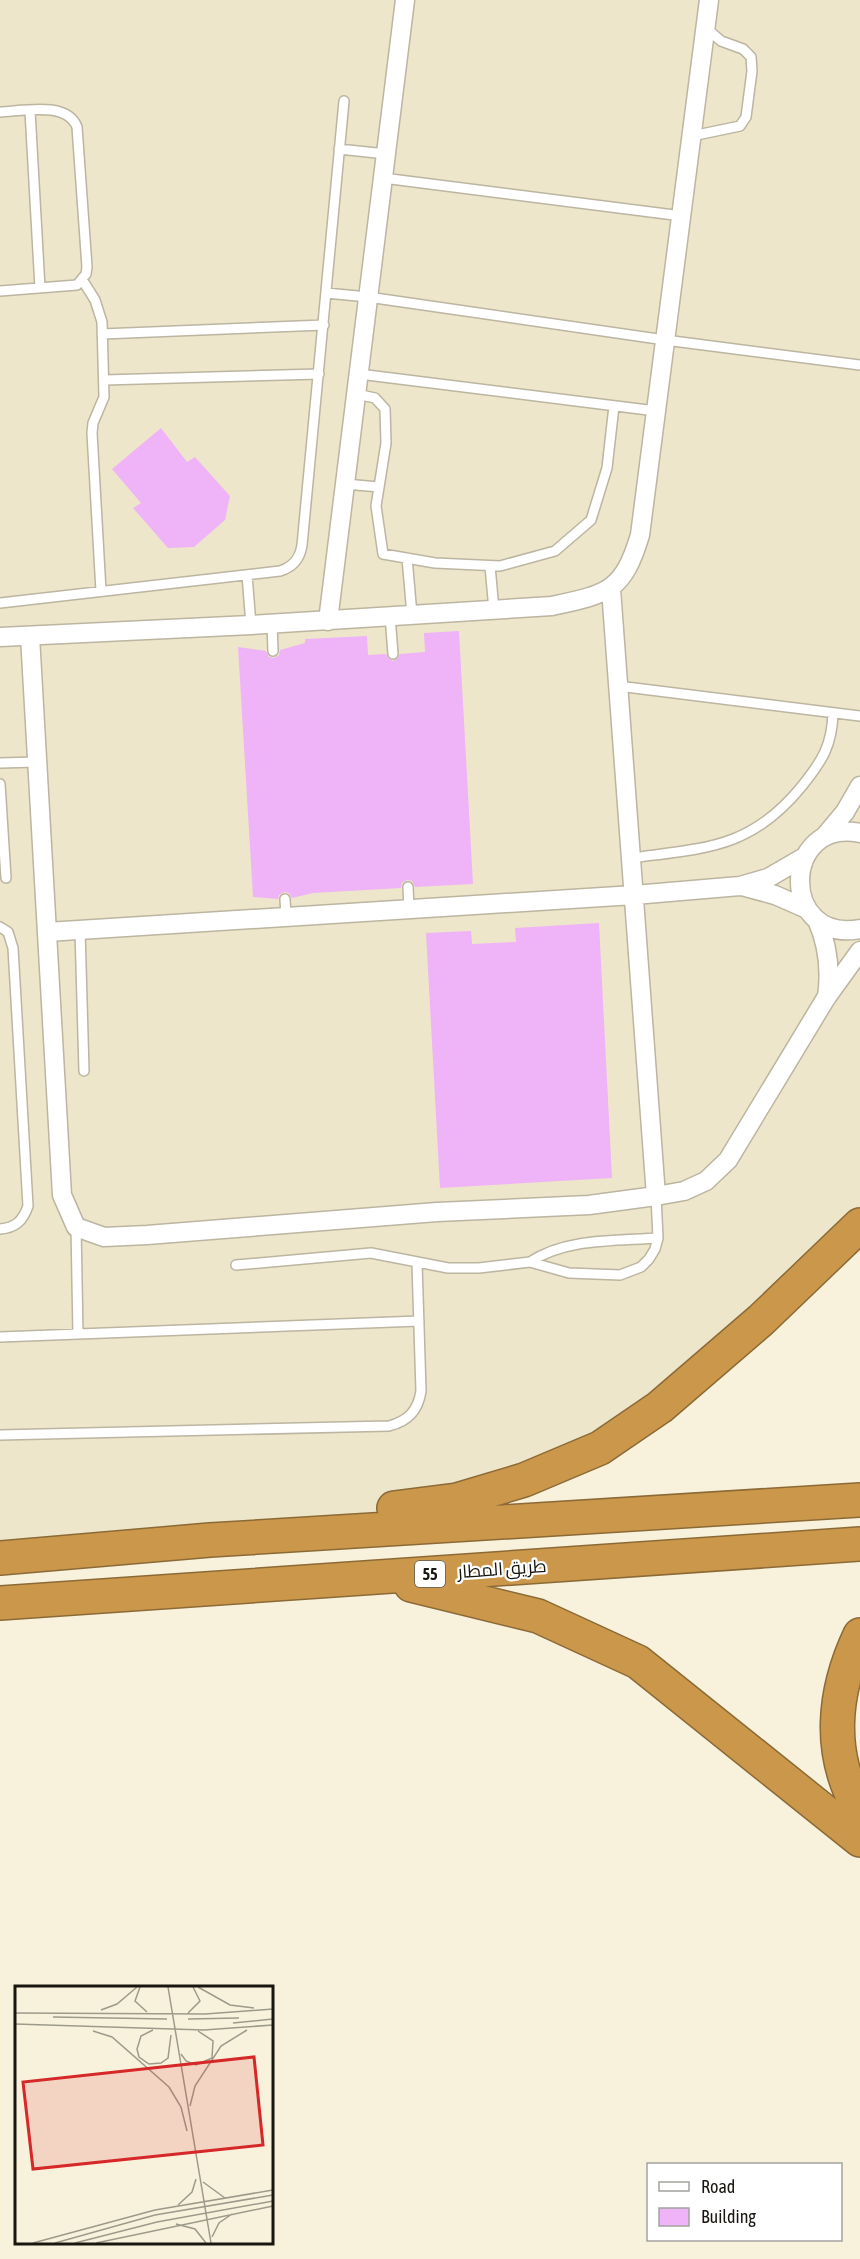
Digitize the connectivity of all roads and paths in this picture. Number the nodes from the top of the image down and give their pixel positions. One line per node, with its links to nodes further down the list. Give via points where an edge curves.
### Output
1 (405, 0): 9 (street)
2 (710, 0): 3 (street)
3 (706, 28): 7 (street); 7 (lane, via 721,41 743,49 750,57 752,71 746,117 740,126)
4 (344, 101): 8 (lane)
5 (30, 111): 6 (lane); 12 (lane, via 59,110 70,116 76,127 87,267); 13 (lane)
6 (0, 112)
7 (692, 136): 11 (street)
8 (339, 149): 9 (lane); 15 (lane)
9 (386, 154): 10 (street)
10 (383, 178): 11 (lane); 16 (street)
11 (682, 216): 19 (street)
12 (82, 281): 13 (lane, via 77,285); 18 (lane, via 95,300)
13 (40, 288): 14 (lane)
14 (0, 291)
15 (326, 293): 16 (lane); 17 (lane)
16 (368, 297): 19 (lane); 22 (street)
17 (324, 325): 18 (lane); 21 (lane)
18 (102, 334): 23 (lane)
19 (665, 340): 20 (lane); 26 (street)
20 (860, 365)
21 (319, 374): 23 (lane); 31 (lane, via 301,552 287,569)
22 (359, 374): 24 (street); 25 (lane)
23 (104, 380): 33 (lane, via 103,404 92,432)
24 (357, 394): 27 (street); 28 (lane, via 375,398 385,409 386,443)
25 (615, 406): 26 (lane); 30 (lane, via 607,468 591,520 555,551)
26 (656, 411): 32 (street, via 640,536 624,576)
27 (345, 484): 28 (lane); 38 (street)
28 (379, 487): 29 (lane, via 376,506 383,554)
29 (407, 558): 30 (lane); 36 (lane)
30 (490, 566): 35 (lane)
31 (247, 575): 33 (lane); 40 (lane)
32 (611, 589): 35 (street, via 552,606); 45 (street)
33 (101, 591): 34 (lane)
34 (0, 603)
35 (494, 610): 36 (street)
36 (412, 615): 37 (street)
37 (390, 616): 38 (street); 44 (lane)
38 (328, 621): 39 (street)
39 (272, 624): 40 (street); 43 (lane)
40 (251, 625): 41 (street)
41 (30, 636): 42 (street); 48 (street)
42 (0, 638)
43 (273, 651)
44 (393, 654)
45 (618, 686): 46 (lane); 55 (street)
46 (833, 713): 47 (lane); 55 (lane, via 830,740 819,765 764,824 726,843)
47 (860, 716)
48 (37, 762): 49 (lane); 65 (street)
49 (0, 763)
50 (0, 784): 56 (lane)
51 (860, 786): 53 (street)
52 (860, 833): 53 (street, via 837,832)
53 (824, 837): 54 (street)
54 (806, 856): 57 (street, via 768,878); 61 (street, via 799,888)
55 (631, 858): 59 (street)
56 (6, 878)
57 (740, 886): 59 (street); 61 (street, via 775,895)
58 (408, 887): 60 (lane)
59 (634, 895): 60 (street); 69 (street)
60 (409, 909): 63 (street, via 286,908)
61 (812, 915): 64 (street, via 839,930); 67 (street, via 823,934 830,966)
62 (0, 927): 72 (lane, via 8,932 13,948 28,1206 19,1223)
63 (80, 930): 65 (street); 68 (lane)
64 (860, 930)
65 (47, 932): 71 (street, via 62,1195)
66 (860, 951): 67 (street)
67 (826, 998): 69 (street, via 728,1160 706,1182)
68 (84, 1071)
69 (656, 1196): 71 (street, via 589,1205 437,1212 147,1235 104,1237); 73 (lane)
70 (860, 1225): 82 (highway, via 685,1386 600,1448 524,1480 457,1500 266,1527)
71 (76, 1227): 78 (lane)
72 (0, 1230)
73 (658, 1238): 74 (lane, via 562,1247); 74 (lane, via 649,1259 631,1273 569,1273)
74 (530, 1262): 75 (lane, via 464,1269)
75 (417, 1263): 76 (lane, via 358,1252); 77 (lane)
76 (236, 1266)
77 (419, 1321): 78 (lane); 80 (lane, via 420,1401 415,1411 399,1424)
78 (78, 1334): 79 (lane)
79 (0, 1337)
80 (0, 1435)
81 (860, 1500): 82 (highway)
82 (210, 1540): 84 (highway)
83 (860, 1544): 85 (highway, طريق المطار / 55)
84 (0, 1558)
85 (380, 1577): 86 (highway, طريق المطار / 55); 89 (highway, via 538,1616 638,1662)
86 (0, 1603)
87 (860, 1635): 88 (highway, via 840,1688 836,1724 841,1759)
88 (860, 1810)
89 (860, 1840)

